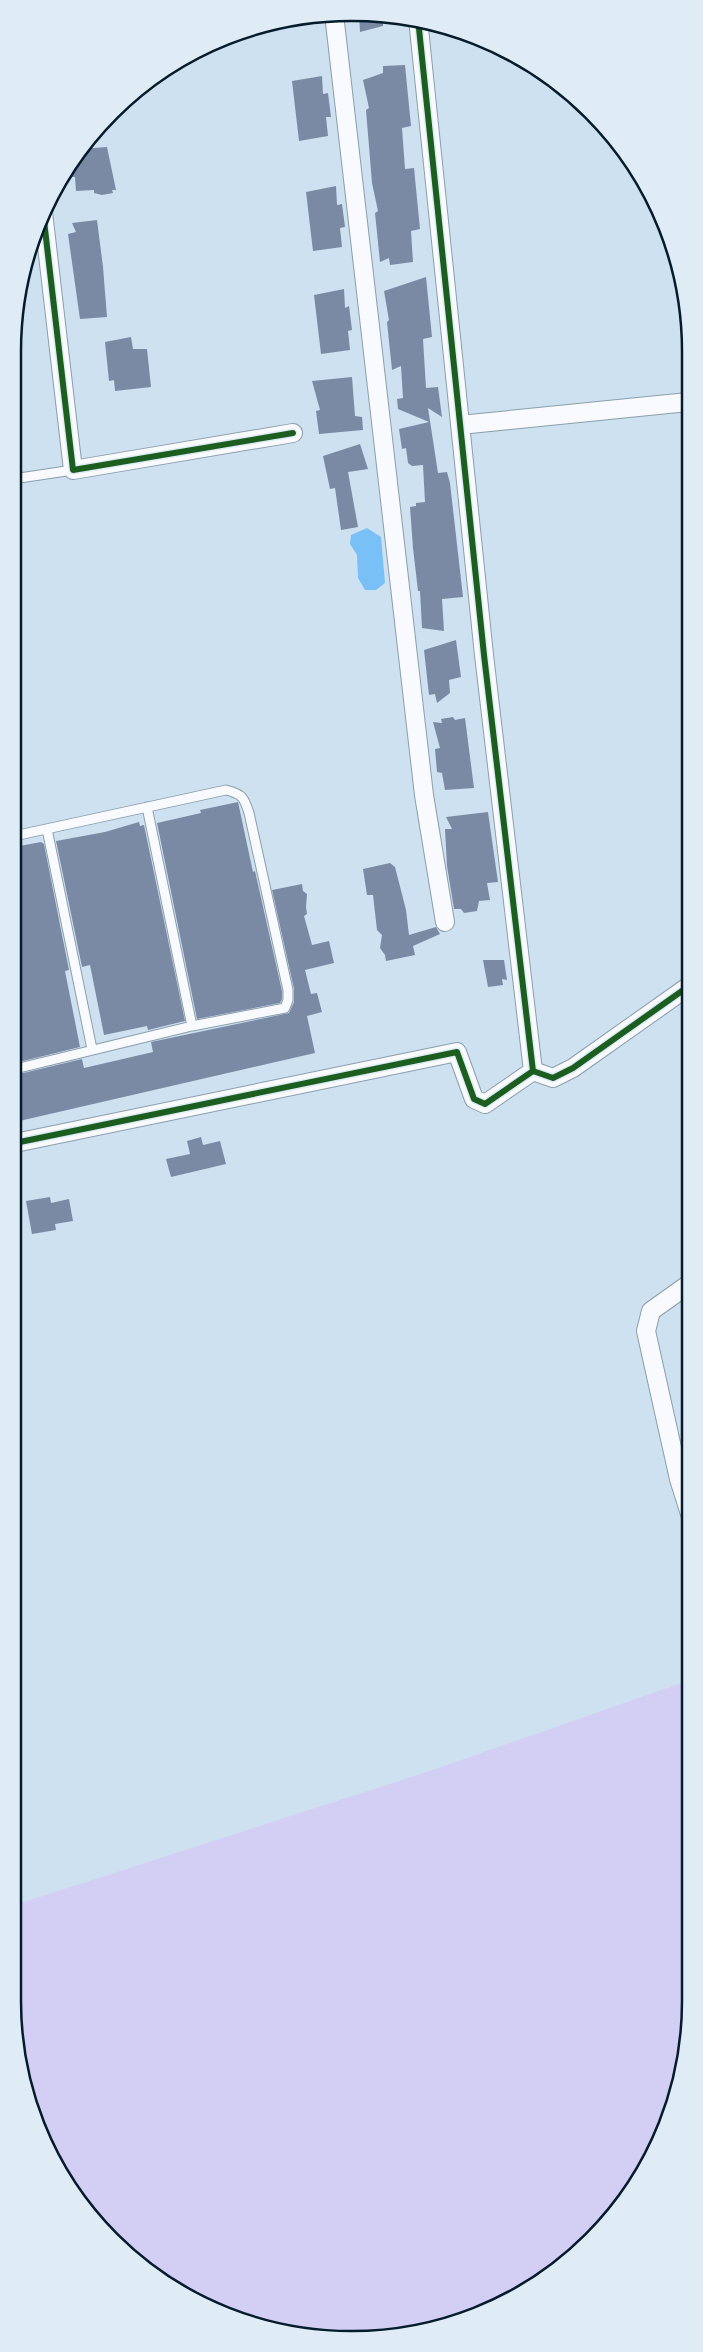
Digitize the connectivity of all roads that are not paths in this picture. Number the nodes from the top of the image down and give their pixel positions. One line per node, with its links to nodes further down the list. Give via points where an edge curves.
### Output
1 (335, 22): 12 (street, via 424,795)
2 (419, 29): 5 (street)
3 (45, 228): 7 (street)
4 (682, 403): 5 (street)
5 (460, 425): 17 (street)
6 (293, 434): 7 (street)
7 (72, 470): 8 (lane)
8 (21, 478)
9 (147, 807): 10 (lane); 14 (lane); 14 (lane, via 226,790 239,793 246,802 288,990 285,1008)
10 (47, 830): 11 (lane); 15 (lane)
11 (21, 835)
12 (445, 922)
13 (682, 991): 17 (street, via 572,1068 553,1078)
14 (192, 1026): 15 (lane)
15 (92, 1049): 16 (lane)
16 (21, 1067)
17 (533, 1071): 18 (street, via 484,1104 474,1099 457,1052)
18 (21, 1141)
19 (682, 1289): 20 (street, via 652,1311 646,1331)
20 (682, 1489)

